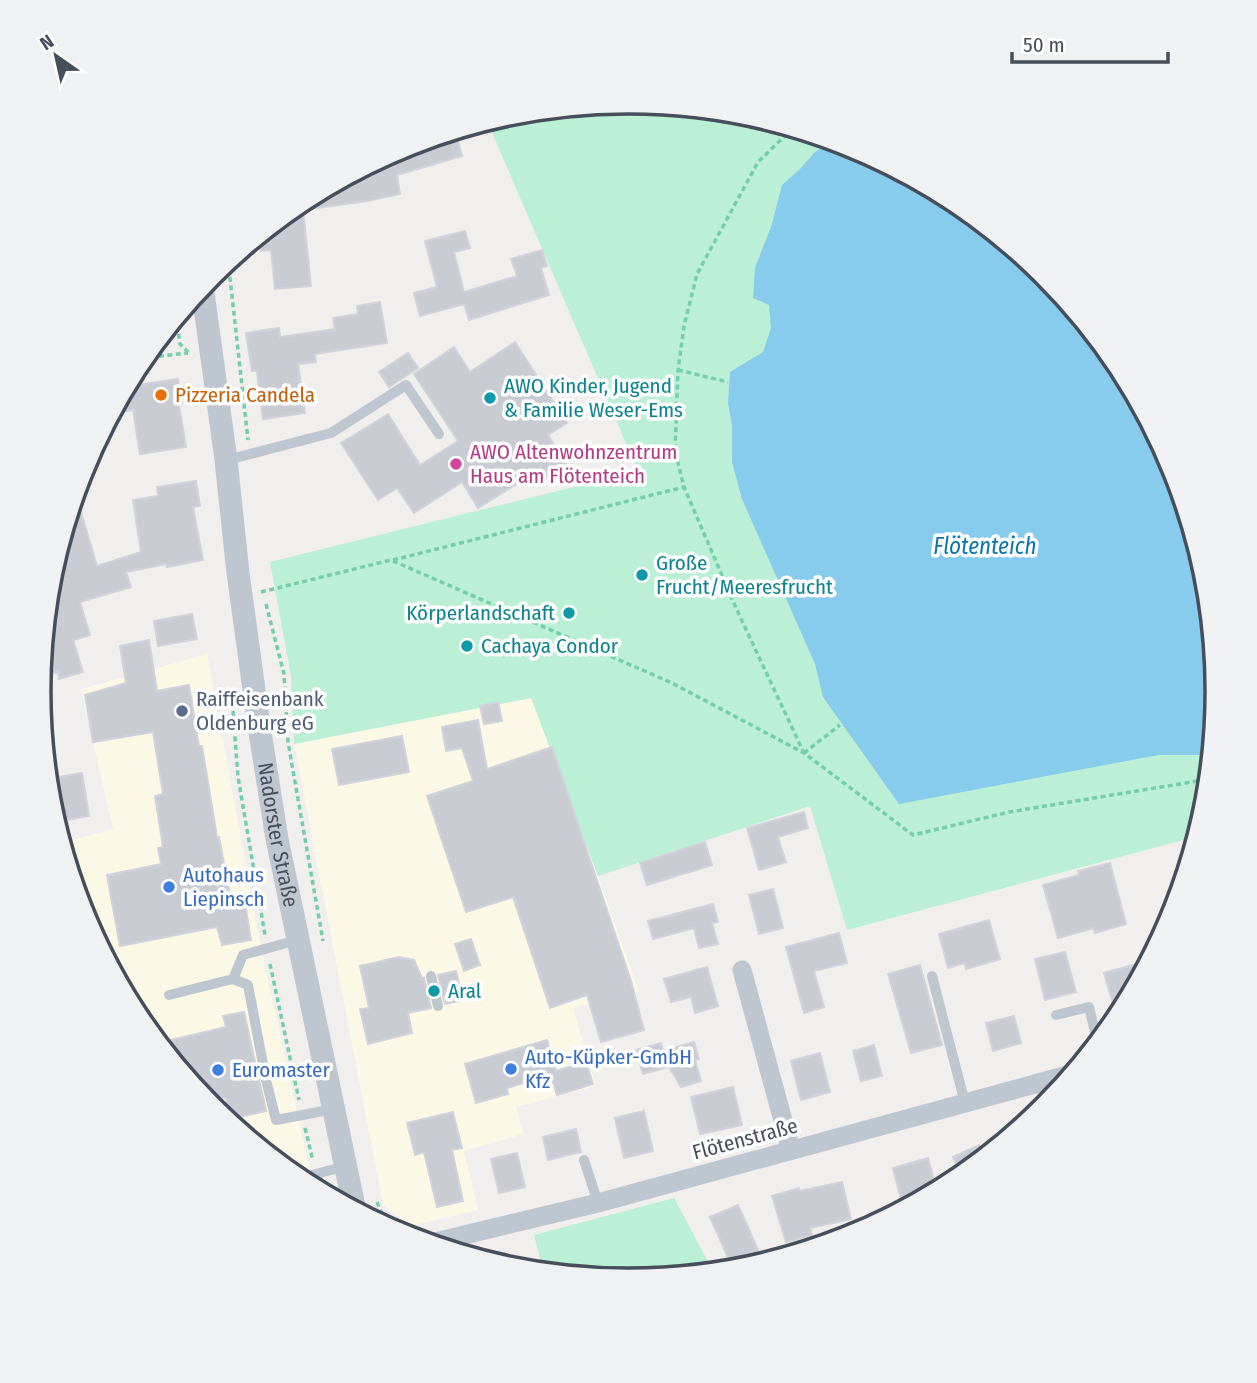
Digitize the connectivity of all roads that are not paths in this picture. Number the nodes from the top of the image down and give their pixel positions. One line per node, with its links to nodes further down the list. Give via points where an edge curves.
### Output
1 (204, 300): 3 (street, Nadorster Straße)
2 (439, 435): 3 (lane, via 406,384 331,433)
3 (226, 460): 4 (street, Nadorster Straße, via 259,726)
4 (298, 940): 8 (lane, via 243,956); 15 (street, Nadorster Straße)
5 (742, 970): 16 (street)
6 (431, 976): 10 (lane)
7 (932, 976): 14 (lane)
8 (233, 979): 9 (lane); 15 (lane, via 248,985 276,1119)
9 (169, 995)
10 (438, 1006)
11 (1056, 1016): 12 (lane, via 1089,1007)
12 (1095, 1032)
13 (1058, 1078): 14 (street, Flötenstraße)
14 (965, 1103): 16 (street, Flötenstraße)
15 (335, 1109): 18 (street, Nadorster Straße)
16 (791, 1150): 21 (street, Flötenstraße)
17 (584, 1160): 21 (lane)
18 (346, 1166): 19 (lane); 20 (street, Nadorster Straße)
19 (313, 1175)
20 (353, 1199)
21 (598, 1203): 22 (street, Flötenstraße)
22 (445, 1240)

